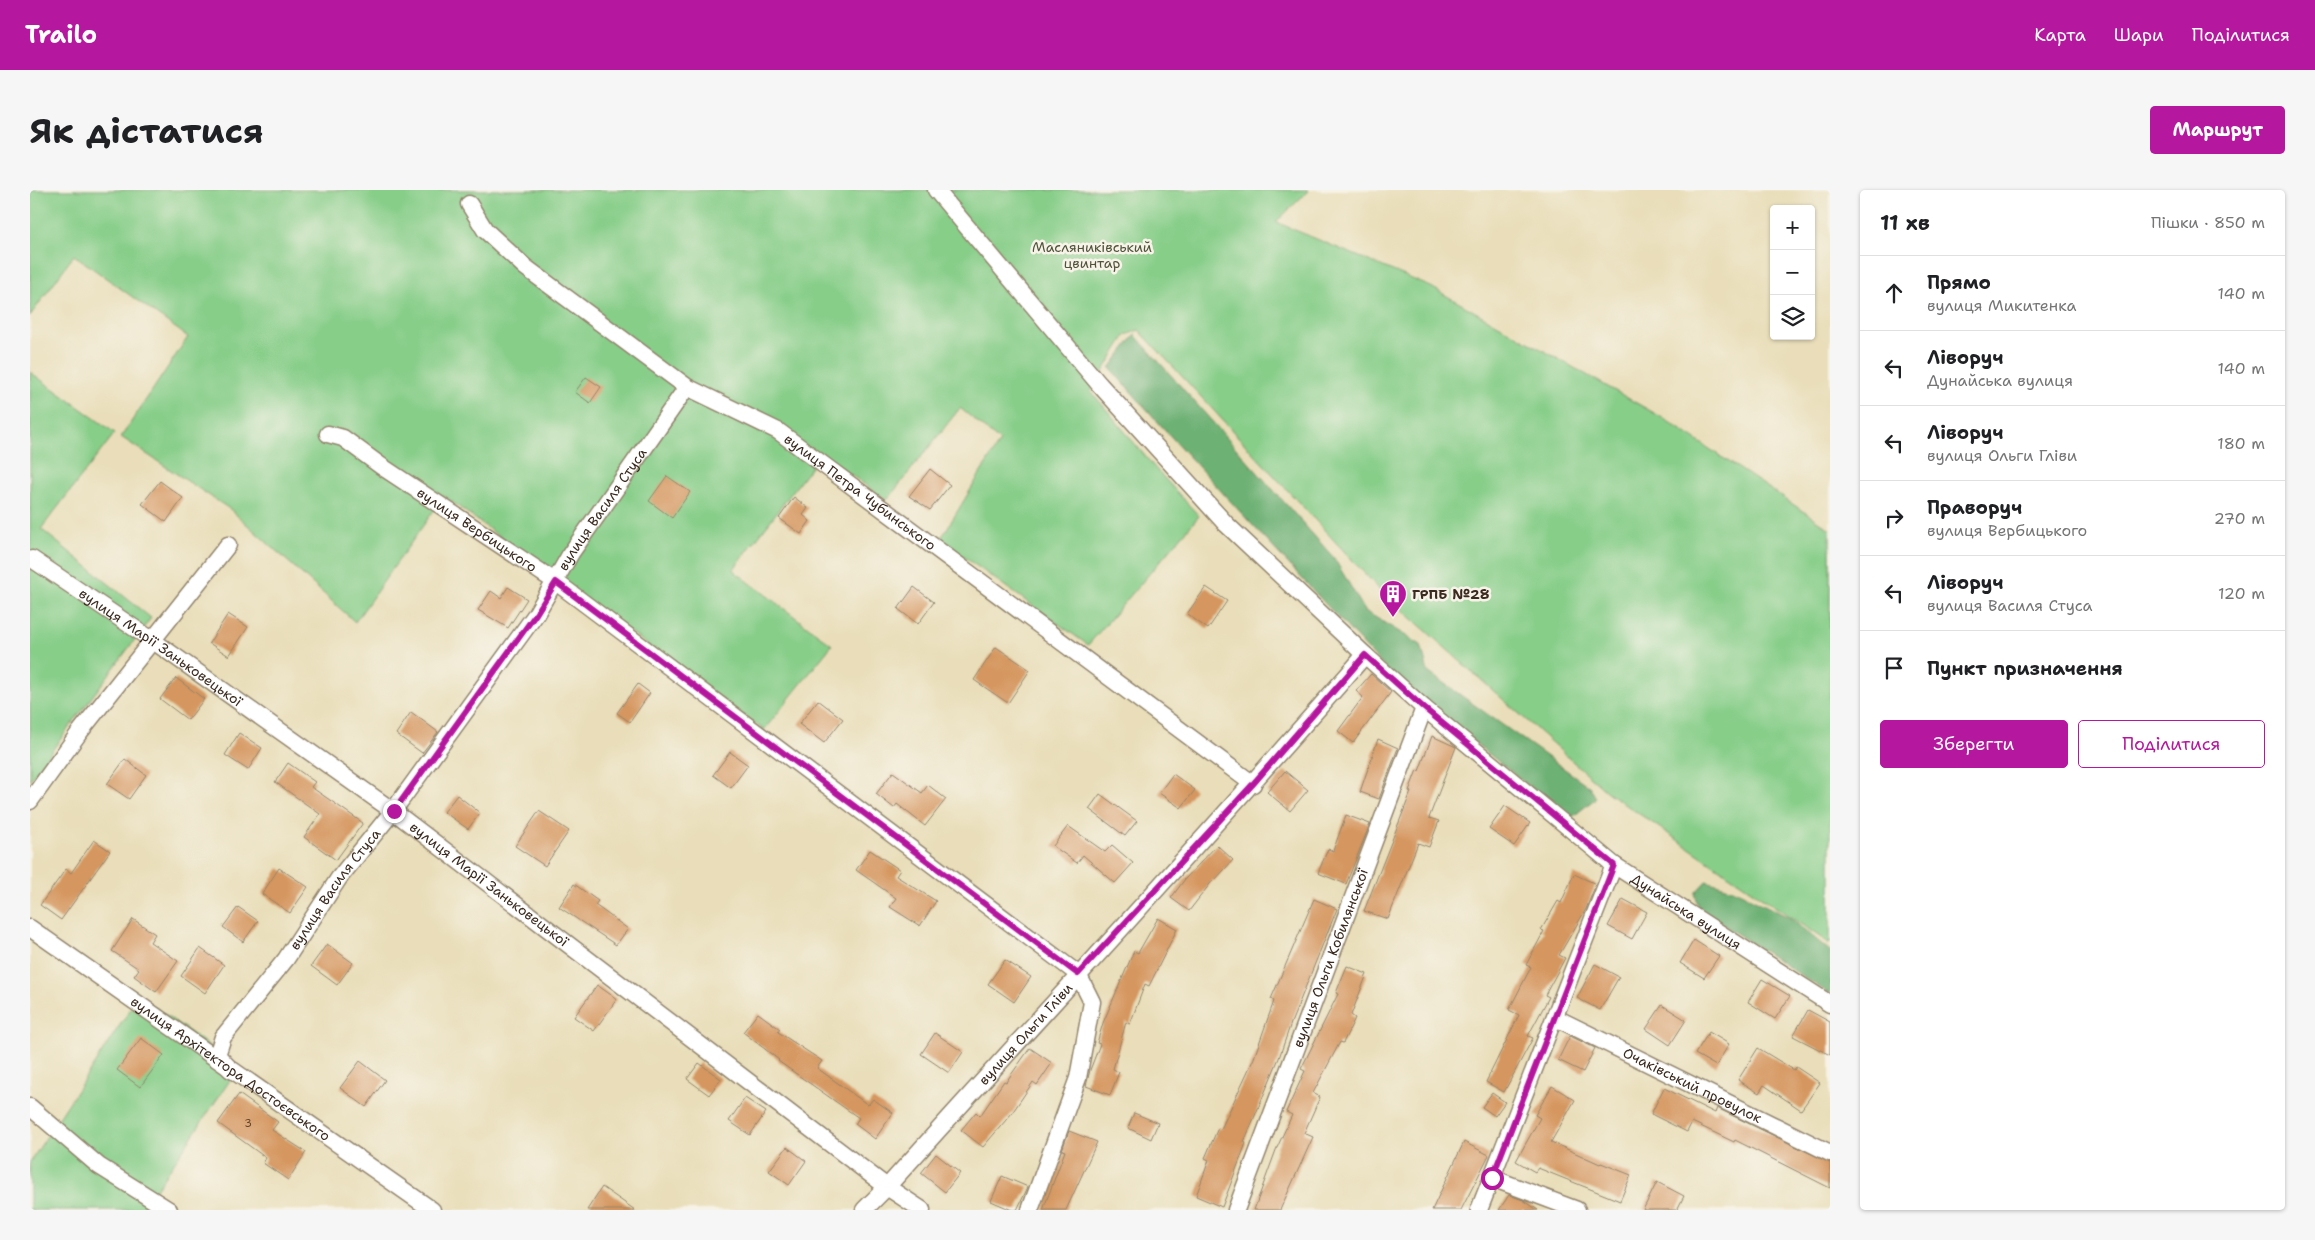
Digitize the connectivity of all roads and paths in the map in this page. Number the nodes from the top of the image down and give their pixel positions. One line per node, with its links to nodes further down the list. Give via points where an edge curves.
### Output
1 (936, 190): 9 (street, Дунайська вулиця, via 1099,384 1226,524)
2 (469, 204): 3 (street, вулиця Петра Чубинського, via 485,230 525,267)
3 (687, 387): 7 (street, вулиця Василя Стуса, via 571,553); 11 (street, вулиця Петра Чубинського, via 778,431)
4 (328, 434): 7 (street, вулиця Вербицького, via 343,438)
5 (228, 545): 8 (street)
6 (32, 559): 8 (street, вулиця Марії Заньковецької)
7 (556, 582): 13 (street, вулиця Василя Стуса); 16 (street, вулиця Вербицького)
8 (152, 640): 12 (street); 13 (street, вулиця Марії Заньковецької)
9 (1365, 655): 10 (street, Дунайська вулиця); 11 (street, вулиця Ольги Гліви)
10 (1424, 708): 14 (street, Дунайська вулиця); 29 (street, вулиця Ольги Кобилянської)
11 (1253, 784): 16 (street, вулиця Ольги Гліви)
12 (30, 801)
13 (394, 811): 19 (street, вулиця Василя Стуса, via 339,878 286,959 223,1037 217,1055); 23 (street, вулиця Марії Заньковецької)
14 (1614, 865): 17 (street, Дунайська вулиця); 18 (street)
15 (30, 928): 19 (street, вулиця Архітектора Достоєвського)
16 (1078, 974): 23 (street, вулиця Ольги Гліви); 28 (street, via 1092,1002 1078,1078)
17 (1830, 1004)
18 (1556, 1018): 21 (street, Очаківський провулок); 22 (street)
19 (231, 1070): 25 (street, вулиця Архітектора Достоєвського)
20 (30, 1107): 24 (street, via 99,1166)
21 (1830, 1153)
22 (1492, 1178): 30 (street); 31 (street)
23 (887, 1187): 26 (street, вулиця Ольги Гліви); 27 (street, вулиця Марії Заньковецької)
24 (168, 1210)
25 (432, 1210)
26 (864, 1210)
27 (922, 1210)
28 (1030, 1210)
29 (1236, 1210)
30 (1479, 1210)
31 (1577, 1210)

